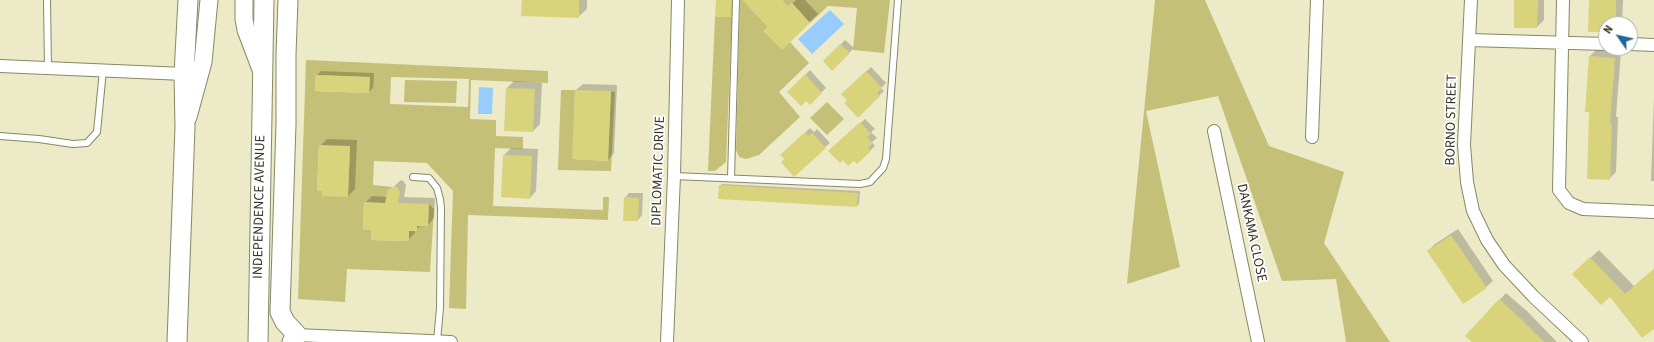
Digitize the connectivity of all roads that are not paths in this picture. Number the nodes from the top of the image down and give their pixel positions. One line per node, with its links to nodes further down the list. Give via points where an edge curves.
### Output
1 (47, 0): 19 (lane)
2 (188, 0): 22 (main road)
3 (209, 0): 23 (main road, via 203,62)
4 (244, 0): 21 (main road, INDEPENDENCE AVENUE, via 246,30)
5 (264, 0): 21 (main road, INDEPENDENCE AVENUE)
6 (288, 0): 31 (main road, via 280,312)
7 (678, 0): 27 (street, DIPLOMATIC DRIVE)
8 (736, 0): 29 (lane)
9 (898, 0): 29 (lane, via 886,159 877,176 870,182 860,184)
10 (1317, 0): 26 (street)
11 (1471, 0): 13 (street, BORNO STREET)
12 (1563, 0): 14 (street)
13 (1469, 40): 14 (street); 38 (street, BORNO STREET, via 1464,145 1467,182 1473,211 1487,240 1504,265)
14 (1562, 42): 15 (street); 30 (street, via 1559,190 1569,202 1583,209)
15 (1598, 44)
16 (1638, 44): 17 (street)
17 (1654, 45)
18 (0, 66): 19 (street)
19 (48, 68): 20 (street)
20 (103, 70): 22 (street); 25 (lane, via 96,132 87,143 72,144)
21 (262, 72): 34 (main road, INDEPENDENCE AVENUE)
22 (184, 74): 23 (main road)
23 (185, 128): 33 (main road)
24 (1214, 131): 37 (street, DANKAMA CLOSE)
25 (0, 136)
26 (1312, 137)
27 (674, 176): 29 (lane); 36 (street, DIPLOMATIC DRIVE)
28 (413, 177): 32 (lane, via 429,178 437,188 440,199 440,300)
29 (730, 178)
30 (1654, 212)
31 (294, 339): 32 (street)
32 (437, 341): 35 (street)
33 (177, 342)
34 (258, 342)
35 (451, 342)
36 (667, 342)
37 (1258, 342)
38 (1582, 342)

